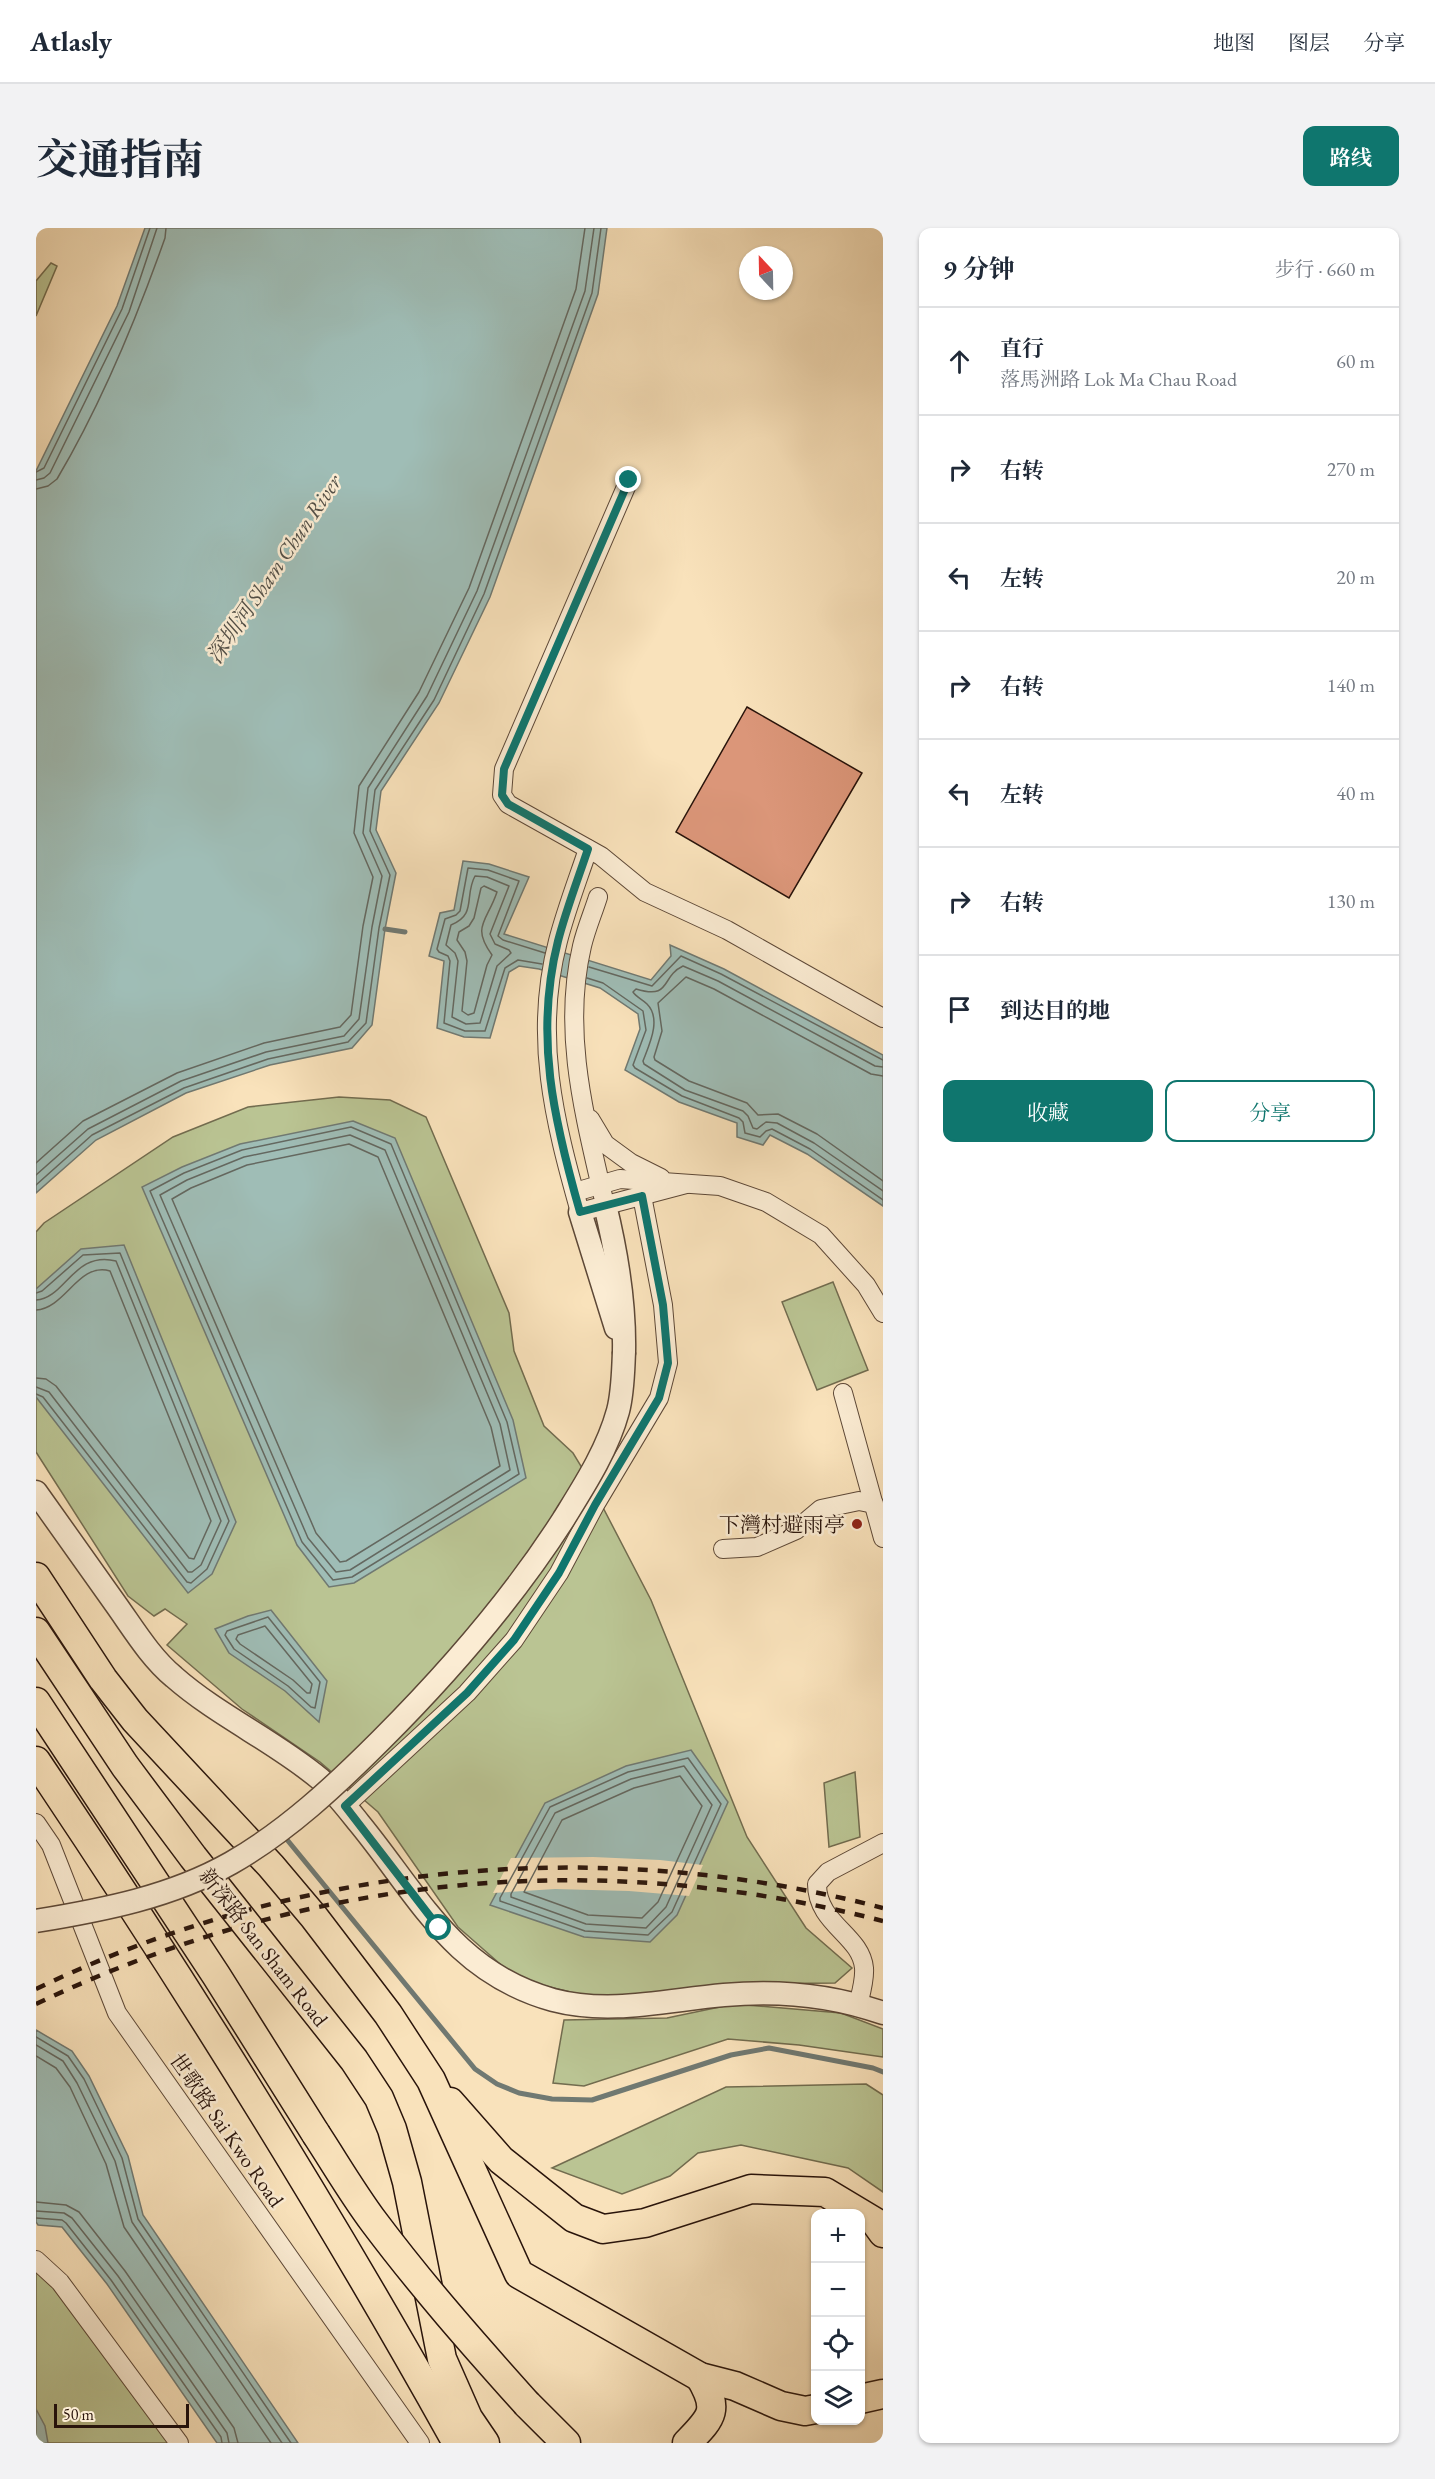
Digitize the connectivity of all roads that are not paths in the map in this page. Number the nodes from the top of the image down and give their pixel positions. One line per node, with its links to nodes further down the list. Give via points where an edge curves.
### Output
1 (629, 480): 2 (street, via 504,769 502,795 508,804)
2 (588, 849): 4 (street, via 645,892 727,930); 9 (street, via 558,941 548,1028 547,1067 555,1118)
3 (598, 897): 5 (street, via 582,946 573,1022)
4 (883, 1018)
5 (582, 1107): 6 (street, via 605,1144 657,1178); 7 (street)
6 (684, 1184): 7 (street, via 620,1179); 8 (street); 10 (street, via 720,1186 791,1215 821,1235 849,1264)
7 (602, 1195): 8 (street); 9 (street); 11 (street, via 617,1254)
8 (642, 1196): 21 (street, via 663,1305 668,1363 659,1398 559,1573 514,1640 467,1693)
9 (577, 1202): 11 (street)
10 (883, 1313)
11 (624, 1352): 24 (street, bridge, via 620,1401 609,1436 595,1467 542,1552 485,1629 364,1757 296,1819 230,1863 180,1887 100,1911)
12 (843, 1393): 14 (street)
13 (36, 1492): 21 (street, via 141,1641 173,1677 320,1779)
14 (874, 1504): 15 (street); 16 (street, via 859,1500 821,1509 796,1530 757,1547)
15 (883, 1538)
16 (723, 1549)
17 (36, 1576): 27 (main road, via 103,1679 135,1720 314,1917 388,2014)
18 (36, 1632): 34 (main road, 新深路 San Sham Road, via 125,1766 354,2060 379,2098 407,2182 442,2359)
19 (36, 1702): 38 (main road, bridge, via 372,2220 447,2314)
20 (36, 1761): 34 (main road, 新深路 San Sham Road, via 144,1921 382,2310 410,2337)
21 (345, 1806): 25 (street, via 452,1942 485,1969 528,1991 554,2000 604,2007 766,1993 800,1994)
22 (36, 1823): 36 (street, 世歌路 Sai Kwo Road, via 51,1845 117,2013)
23 (883, 1843): 25 (street, via 828,1872 817,1884 820,1905 862,1960 864,1976)
24 (36, 1921)
25 (858, 2005): 26 (street)
26 (883, 2013)
27 (431, 2080): 28 (main road, via 501,2160 574,2218 603,2229 645,2223 751,2189 825,2192 875,2222); 30 (main road, via 519,2274)
28 (883, 2233)
29 (36, 2260): 35 (street, via 60,2282)
30 (700, 2377): 33 (main road, via 735,2386 781,2406); 39 (main road, via 711,2396 710,2419)
31 (883, 2394): 32 (main road)
32 (865, 2398)
33 (811, 2410)
34 (462, 2430): 37 (main road, 新深路 San Sham Road)
35 (180, 2443)
36 (420, 2443)
37 (485, 2443)
38 (566, 2443)
39 (687, 2443)

